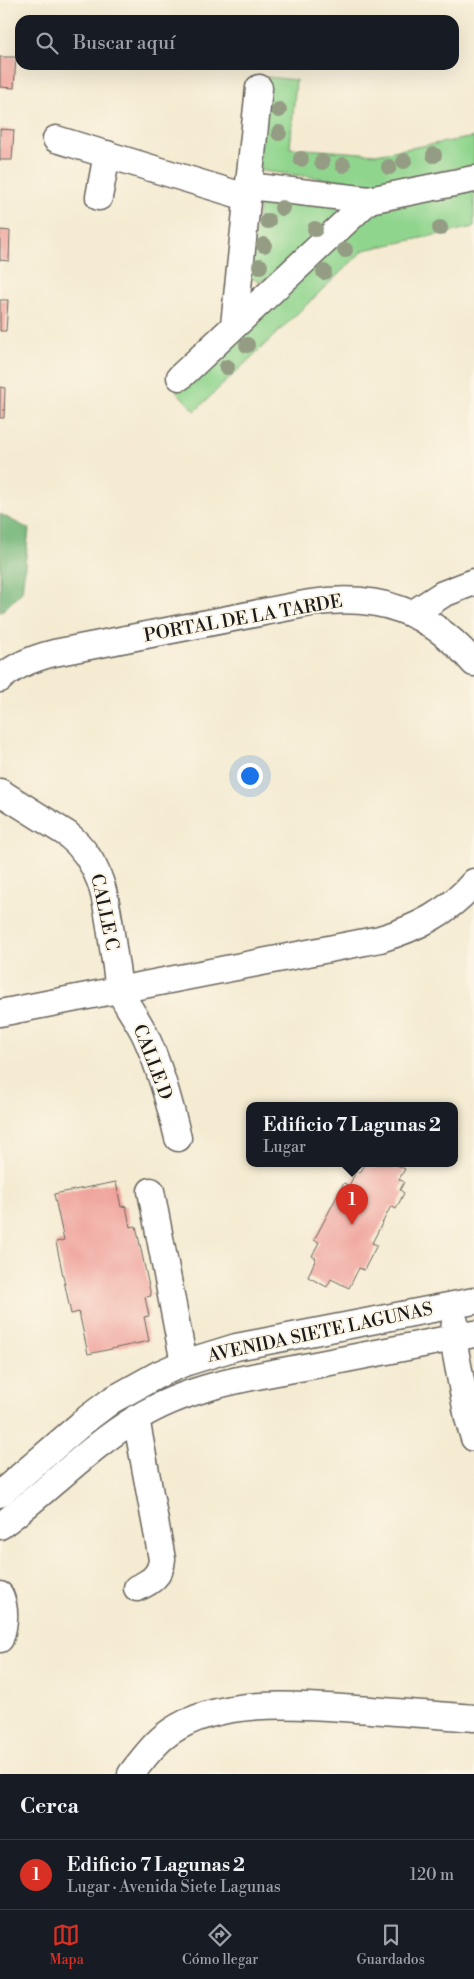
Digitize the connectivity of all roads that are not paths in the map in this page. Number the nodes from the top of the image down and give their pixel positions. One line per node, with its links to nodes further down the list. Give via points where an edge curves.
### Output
1 (259, 88): 5 (street)
2 (56, 139): 3 (street)
3 (107, 154): 5 (street); 6 (street)
4 (474, 179): 7 (street)
5 (247, 192): 7 (street); 8 (street)
6 (99, 197)
7 (369, 200): 8 (street)
8 (234, 325): 9 (street)
9 (180, 377)
10 (474, 582): 11 (street, via 443,594)
11 (412, 614): 12 (street, PORTAL DE LA TARDE, via 455,643); 13 (street, PORTAL DE LA TARDE, via 372,602 310,603 36,657)
12 (474, 663)
13 (0, 679)
14 (0, 792): 16 (street, CALLE C, via 78,842 94,864 103,889)
15 (472, 887): 16 (street, via 438,915 400,933)
16 (120, 990): 17 (street); 18 (street, CALLE D, via 156,1061)
17 (0, 1013)
18 (178, 1138)
19 (151, 1191): 23 (street)
20 (466, 1302): 21 (street); 22 (street, AVENIDA SIETE LAGUNAS)
21 (464, 1336): 24 (street, AVENIDA SIETE LAGUNAS); 26 (street, via 468,1418)
22 (262, 1342): 23 (street, AVENIDA SIETE LAGUNAS); 24 (street)
23 (184, 1363): 27 (street, AVENIDA SIETE LAGUNAS, via 112,1400)
24 (270, 1374): 25 (street, AVENIDA SIETE LAGUNAS, via 194,1392)
25 (136, 1418): 28 (street, AVENIDA SIETE LAGUNAS, via 95,1447); 29 (street, via 162,1559 156,1576)
26 (474, 1438)
27 (0, 1494)
28 (0, 1526)
29 (137, 1588)
30 (0, 1595): 31 (street, via 4,1624)
31 (0, 1638)
32 (474, 1718): 33 (street, via 317,1706 219,1711 170,1732 156,1743)
33 (131, 1774)

